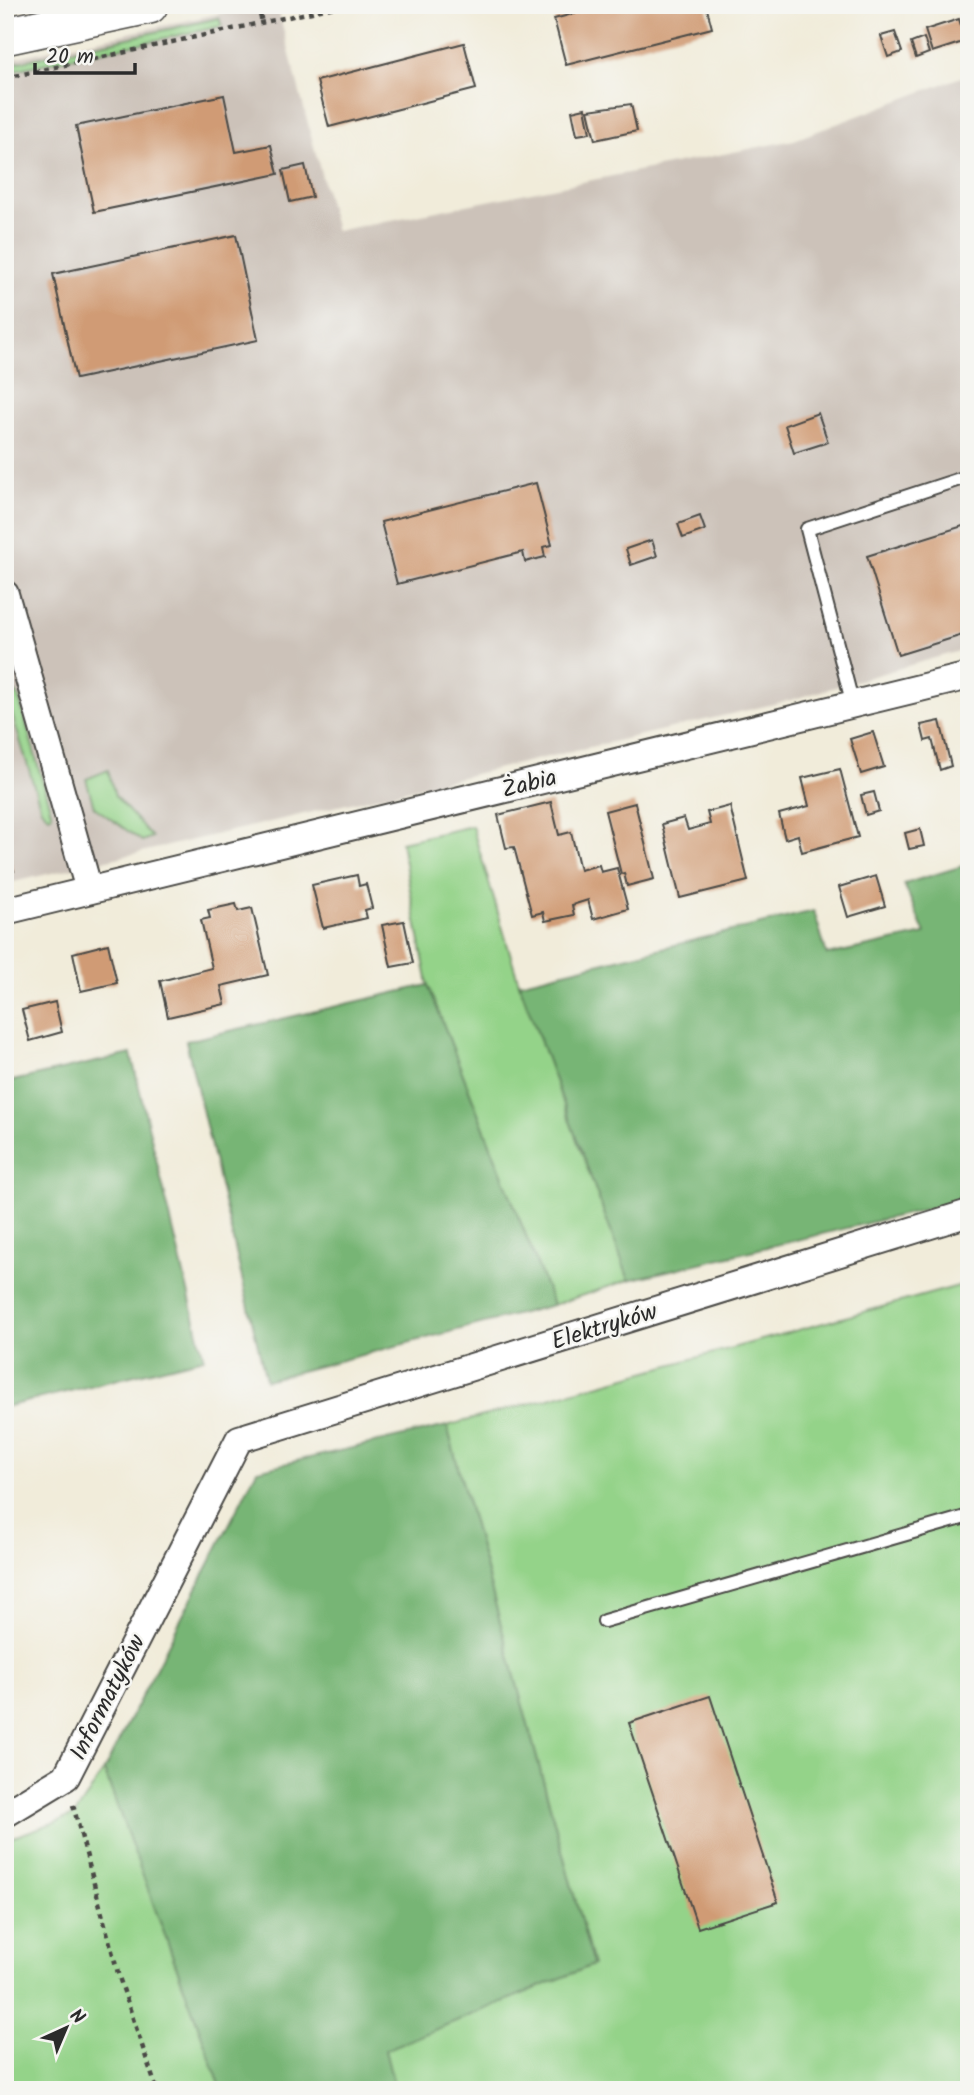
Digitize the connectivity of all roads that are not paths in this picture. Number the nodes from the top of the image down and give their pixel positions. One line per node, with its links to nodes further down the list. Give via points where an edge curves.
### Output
1 (149, 5): 2 (street)
2 (5, 36)
3 (969, 476): 7 (lane, via 807,529)
4 (5, 594): 5 (street)
5 (13, 652): 8 (street)
6 (969, 676): 7 (street, Żabia)
7 (853, 705): 8 (street, Żabia)
8 (89, 890): 9 (street, Żabia)
9 (5, 911)
10 (969, 1213): 11 (street, Elektryków)
11 (239, 1439): 14 (street, Informatyków, via 66,1777)
12 (969, 1516): 13 (lane)
13 (604, 1621)
14 (5, 1814)

